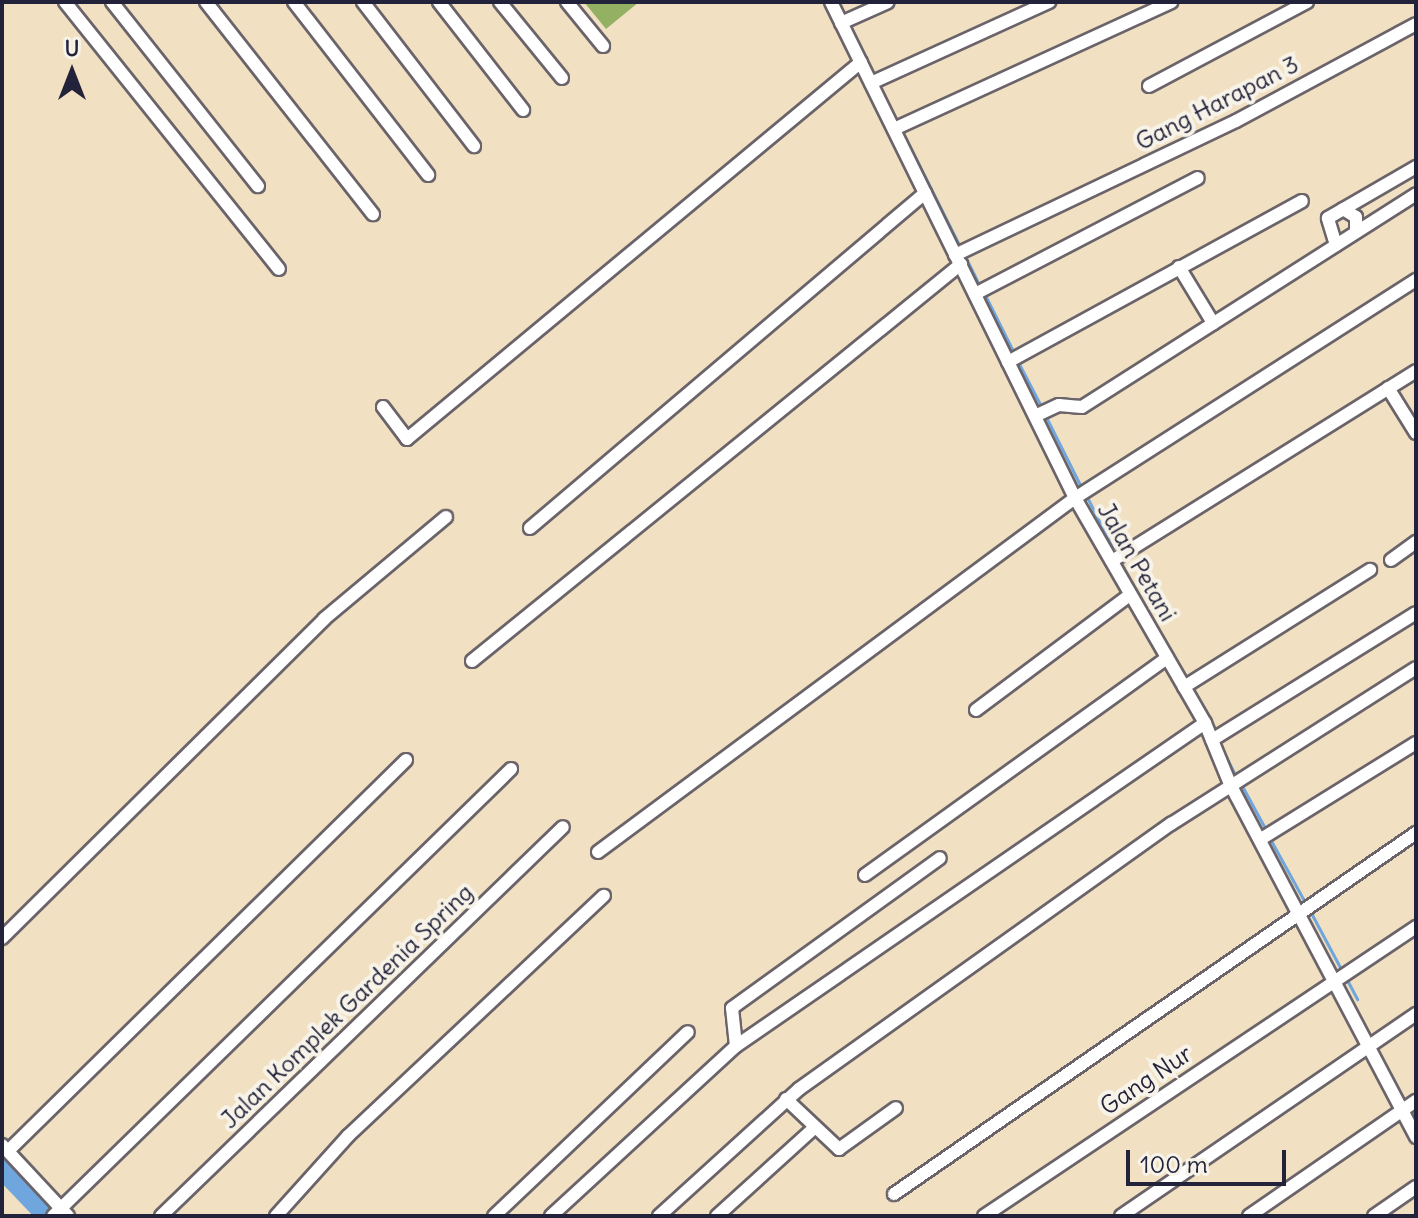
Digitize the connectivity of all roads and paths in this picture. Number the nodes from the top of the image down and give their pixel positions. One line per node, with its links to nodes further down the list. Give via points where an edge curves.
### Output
1 (65, 2): 37 (street)
2 (112, 2): 27 (street)
3 (206, 2): 32 (street)
4 (294, 2): 25 (street)
5 (363, 2): 23 (street)
6 (439, 2): 21 (street)
7 (500, 2): 18 (street)
8 (567, 2): 16 (street)
9 (831, 2): 14 (street, Jalan Petani)
10 (888, 2): 14 (street)
11 (1049, 2): 19 (street)
12 (1171, 2): 22 (street)
13 (1307, 2): 20 (street)
14 (841, 23): 17 (street, Jalan Petani)
15 (1416, 24): 35 (street, Gang Harapan 3, via 1236,121)
16 (603, 46)
17 (861, 62): 19 (street, Jalan Petani); 44 (street, via 407,439)
18 (562, 78)
19 (875, 81): 22 (street, Jalan Petani)
20 (1149, 86)
21 (523, 110)
22 (898, 127): 28 (street, Jalan Petani)
23 (474, 146)
24 (1416, 167): 31 (street)
25 (428, 175)
26 (1198, 178): 39 (street)
27 (258, 186)
28 (925, 193): 35 (street, Jalan Petani); 49 (street)
29 (1416, 194): 33 (street)
30 (1302, 201): 36 (street)
31 (1343, 209): 33 (street, via 1356,217); 34 (street, via 1327,221)
32 (373, 214)
33 (1356, 232): 34 (street)
34 (1336, 245): 40 (street)
35 (961, 256): 39 (street, Jalan Petani); 57 (street, Gang Harapan 3)
36 (1179, 267): 40 (street); 41 (street)
37 (279, 269)
38 (1416, 280): 47 (street)
39 (982, 291): 41 (street, Jalan Petani)
40 (1213, 323): 45 (street, via 1082,407 1059,405)
41 (1011, 360): 45 (street, Jalan Petani)
42 (1416, 371): 43 (street)
43 (1388, 388): 46 (street); 51 (street)
44 (383, 407)
45 (1037, 415): 47 (street, Jalan Petani)
46 (1416, 433)
47 (1081, 494): 51 (street, Jalan Petani); 70 (street)
48 (446, 517): 76 (street, via 324,619)
49 (530, 528)
50 (1416, 542): 52 (street)
51 (1119, 558): 54 (street, Jalan Petani)
52 (1391, 560)
53 (1370, 570): 59 (street)
54 (1130, 595): 56 (street, Jalan Petani); 60 (street)
55 (1416, 613): 62 (street)
56 (1167, 658): 59 (street, Jalan Petani); 72 (street)
57 (472, 661)
58 (1416, 668): 66 (street)
59 (1184, 687): 61 (street, Jalan Petani)
60 (976, 710)
61 (1205, 723): 62 (street, Jalan Petani); 80 (street)
62 (1217, 737): 66 (street, Jalan Petani)
63 (1416, 743): 69 (street)
64 (406, 760): 88 (street)
65 (511, 769): 91 (street)
66 (1230, 784): 69 (street, Jalan Petani); 82 (street)
67 (563, 827): 92 (street, Jalan Komplek Gardenia Spring)
68 (1416, 833): 74 (street)
69 (1267, 836): 74 (street, Jalan Petani)
70 (598, 852)
71 (940, 858): 80 (street, via 732,1008)
72 (865, 875)
73 (604, 896): 93 (street, via 348,1136)
74 (1301, 907): 77 (street, Jalan Petani); 90 (street)
75 (1416, 927): 77 (street, Gang Nur)
76 (2, 938)
77 (1335, 978): 81 (street, Jalan Petani); 98 (street, Gang Nur)
78 (1416, 1014): 81 (street)
79 (688, 1032): 94 (street)
80 (736, 1046): 95 (street)
81 (1368, 1047): 85 (street, Jalan Petani); 99 (street)
82 (786, 1099): 86 (street); 96 (street)
83 (1416, 1101): 85 (street)
84 (896, 1108): 86 (street, via 839,1149)
85 (1402, 1110): 87 (street, Jalan Petani); 100 (street)
86 (815, 1127): 97 (street)
87 (1416, 1137)
88 (5, 1148): 91 (street)
89 (1416, 1187): 101 (street)
90 (894, 1194)
91 (59, 1213)
92 (161, 1216)
93 (276, 1216)
94 (494, 1216)
95 (551, 1216)
96 (659, 1216)
97 (717, 1216)
98 (984, 1216)
99 (1121, 1216)
100 (1249, 1216)
101 (1374, 1216)

